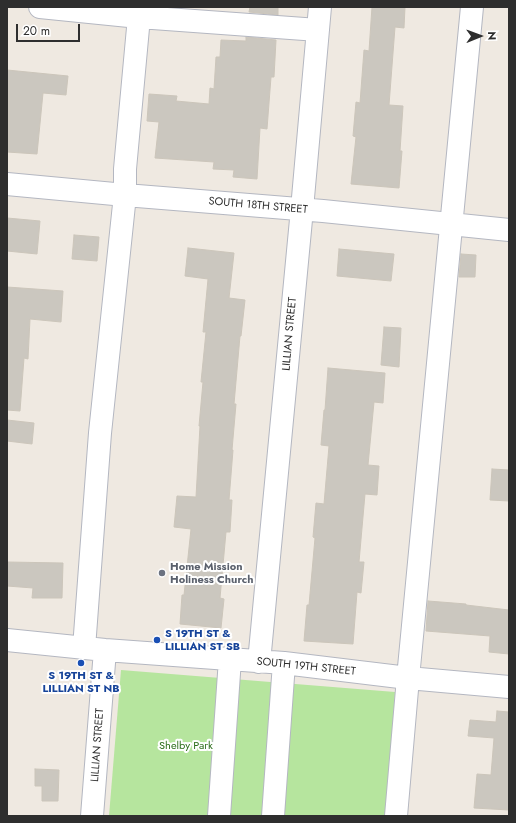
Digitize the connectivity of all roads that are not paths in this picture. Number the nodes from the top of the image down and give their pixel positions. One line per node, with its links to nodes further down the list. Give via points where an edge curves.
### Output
1 (40, 7): 4 (street)
2 (320, 7): 5 (street, LILLIAN STREET)
3 (472, 7): 9 (street)
4 (139, 17): 5 (street); 7 (street, via 125,169)
5 (318, 30): 8 (street, LILLIAN STREET)
6 (7, 184): 7 (street, SOUTH 18TH STREET)
7 (126, 195): 8 (street, SOUTH 18TH STREET); 12 (street, via 100,433)
8 (302, 209): 9 (street, SOUTH 18TH STREET); 15 (street, LILLIAN STREET)
9 (451, 224): 10 (street, SOUTH 18TH STREET); 17 (street)
10 (509, 230)
11 (7, 640): 12 (street, SOUTH 19TH STREET)
12 (84, 648): 13 (street, SOUTH 19TH STREET)
13 (105, 650): 14 (street, SOUTH 19TH STREET); 19 (street, LILLIAN STREET)
14 (230, 659): 15 (street, SOUTH 19TH STREET); 20 (street)
15 (259, 662): 16 (street, SOUTH 19TH STREET)
16 (284, 664): 17 (street, SOUTH 19TH STREET); 21 (street)
17 (408, 678): 18 (street, SOUTH 19TH STREET); 22 (street)
18 (509, 687)
19 (92, 816)
20 (219, 816)
21 (273, 816)
22 (396, 816)

